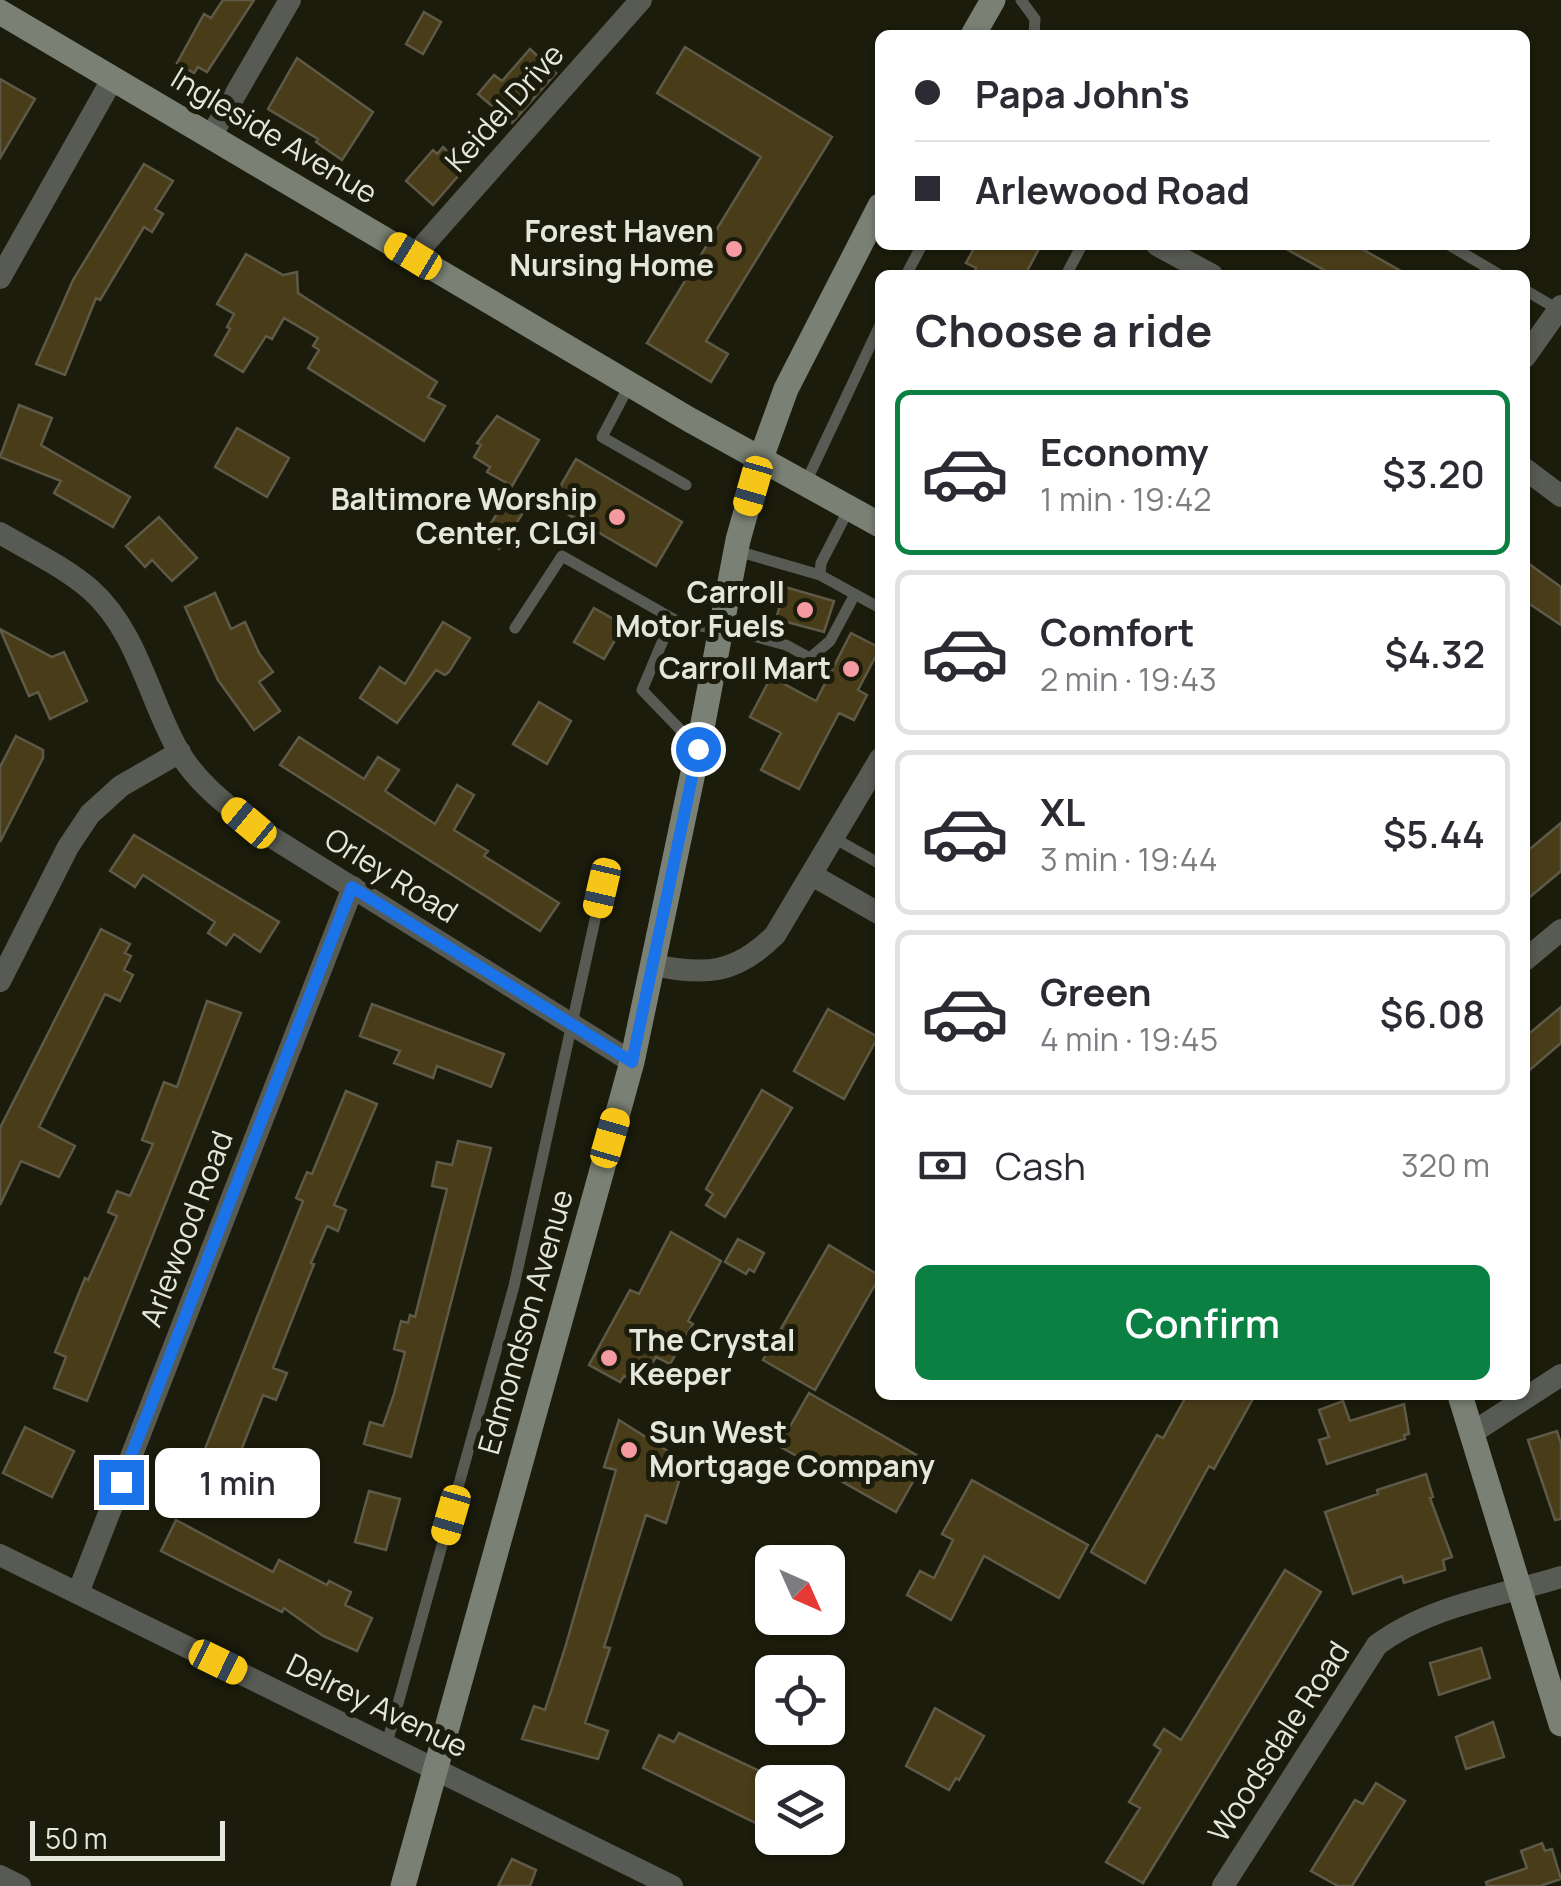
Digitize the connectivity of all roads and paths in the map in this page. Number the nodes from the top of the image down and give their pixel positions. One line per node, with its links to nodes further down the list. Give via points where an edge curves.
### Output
1 (290, 0): 9 (street)
2 (642, 0): 13 (street, Keidel Drive)
3 (993, 0): 6 (main road)
4 (1020, 0): 7 (lane, via 1035,19)
5 (0, 12): 8 (main road, Ingleside Avenue)
6 (976, 30)
7 (1034, 30)
8 (113, 78): 9 (main road, Ingleside Avenue); 16 (street)
9 (211, 136): 13 (main road, Ingleside Avenue)
10 (875, 216): 22 (main road, Edmondson Avenue, via 786,389)
11 (1166, 250): 14 (street)
12 (1458, 250): 15 (lane)
13 (413, 256): 21 (main road, Ingleside Avenue)
14 (1203, 270)
15 (1492, 270)
16 (0, 278)
17 (1530, 293): 18 (lane)
18 (1560, 308): 20 (street)
19 (875, 336): 24 (lane)
20 (1530, 350)
21 (630, 384): 22 (main road, Ingleside Avenue); 25 (lane, via 602,437)
22 (761, 458): 24 (main road, Ingleside Avenue); 30 (main road, Edmondson Avenue)
23 (1530, 473): 26 (street)
24 (806, 482): 27 (main road, Ingleside Avenue)
25 (686, 485)
26 (1561, 496)
27 (850, 507): 28 (main road, Ingleside Avenue); 31 (lane)
28 (875, 522)
29 (0, 533): 38 (street, Orley Road, via 93,591 132,647)
30 (736, 550): 31 (lane); 36 (main road, Edmondson Avenue)
31 (820, 576): 32 (lane)
32 (854, 596): 33 (lane); 36 (lane, via 830,641 810,658)
33 (875, 606)
34 (672, 619): 35 (lane, via 562,556); 36 (lane); 37 (lane, via 642,690)
35 (515, 628)
36 (720, 628): 37 (main road, Edmondson Avenue)
37 (698, 749): 48 (main road, Edmondson Avenue)
38 (180, 752): 43 (street, Orley Road, via 201,782 249,823); 49 (street, via 121,786 90,814)
39 (875, 767): 40 (street)
40 (834, 838): 41 (lane); 42 (street)
41 (875, 861)
42 (812, 875): 45 (street); 48 (street, via 775,935 737,964 690,973)
43 (352, 887): 50 (street, Orley Road); 60 (street, Arlewood Road)
44 (602, 888): 50 (lane)
45 (875, 911)
46 (1561, 930): 47 (street)
47 (1530, 956)
48 (654, 965): 51 (main road, Edmondson Avenue)
49 (0, 981)
50 (570, 1025): 51 (street, Orley Road); 62 (lane, via 514,1286)
51 (632, 1062): 63 (main road, Edmondson Avenue)
52 (1561, 1357): 53 (street)
53 (1551, 1382)
54 (1462, 1400): 56 (main road)
55 (1523, 1400): 56 (street)
56 (1472, 1432): 59 (main road)
57 (0, 1555): 60 (street, Delrey Avenue)
58 (1561, 1576): 59 (street, Woodsdale Road)
59 (1520, 1590): 61 (main road); 68 (street, Woodsdale Road, via 1421,1618 1378,1645)
60 (78, 1593): 62 (street, Delrey Avenue)
61 (1561, 1724)
62 (387, 1743): 63 (street, Delrey Avenue)
63 (435, 1768): 66 (main road, Edmondson Avenue); 67 (street, Delrey Avenue)
64 (0, 1876): 65 (street)
65 (20, 1886)
66 (403, 1886)
67 (672, 1886)
68 (1222, 1886)

